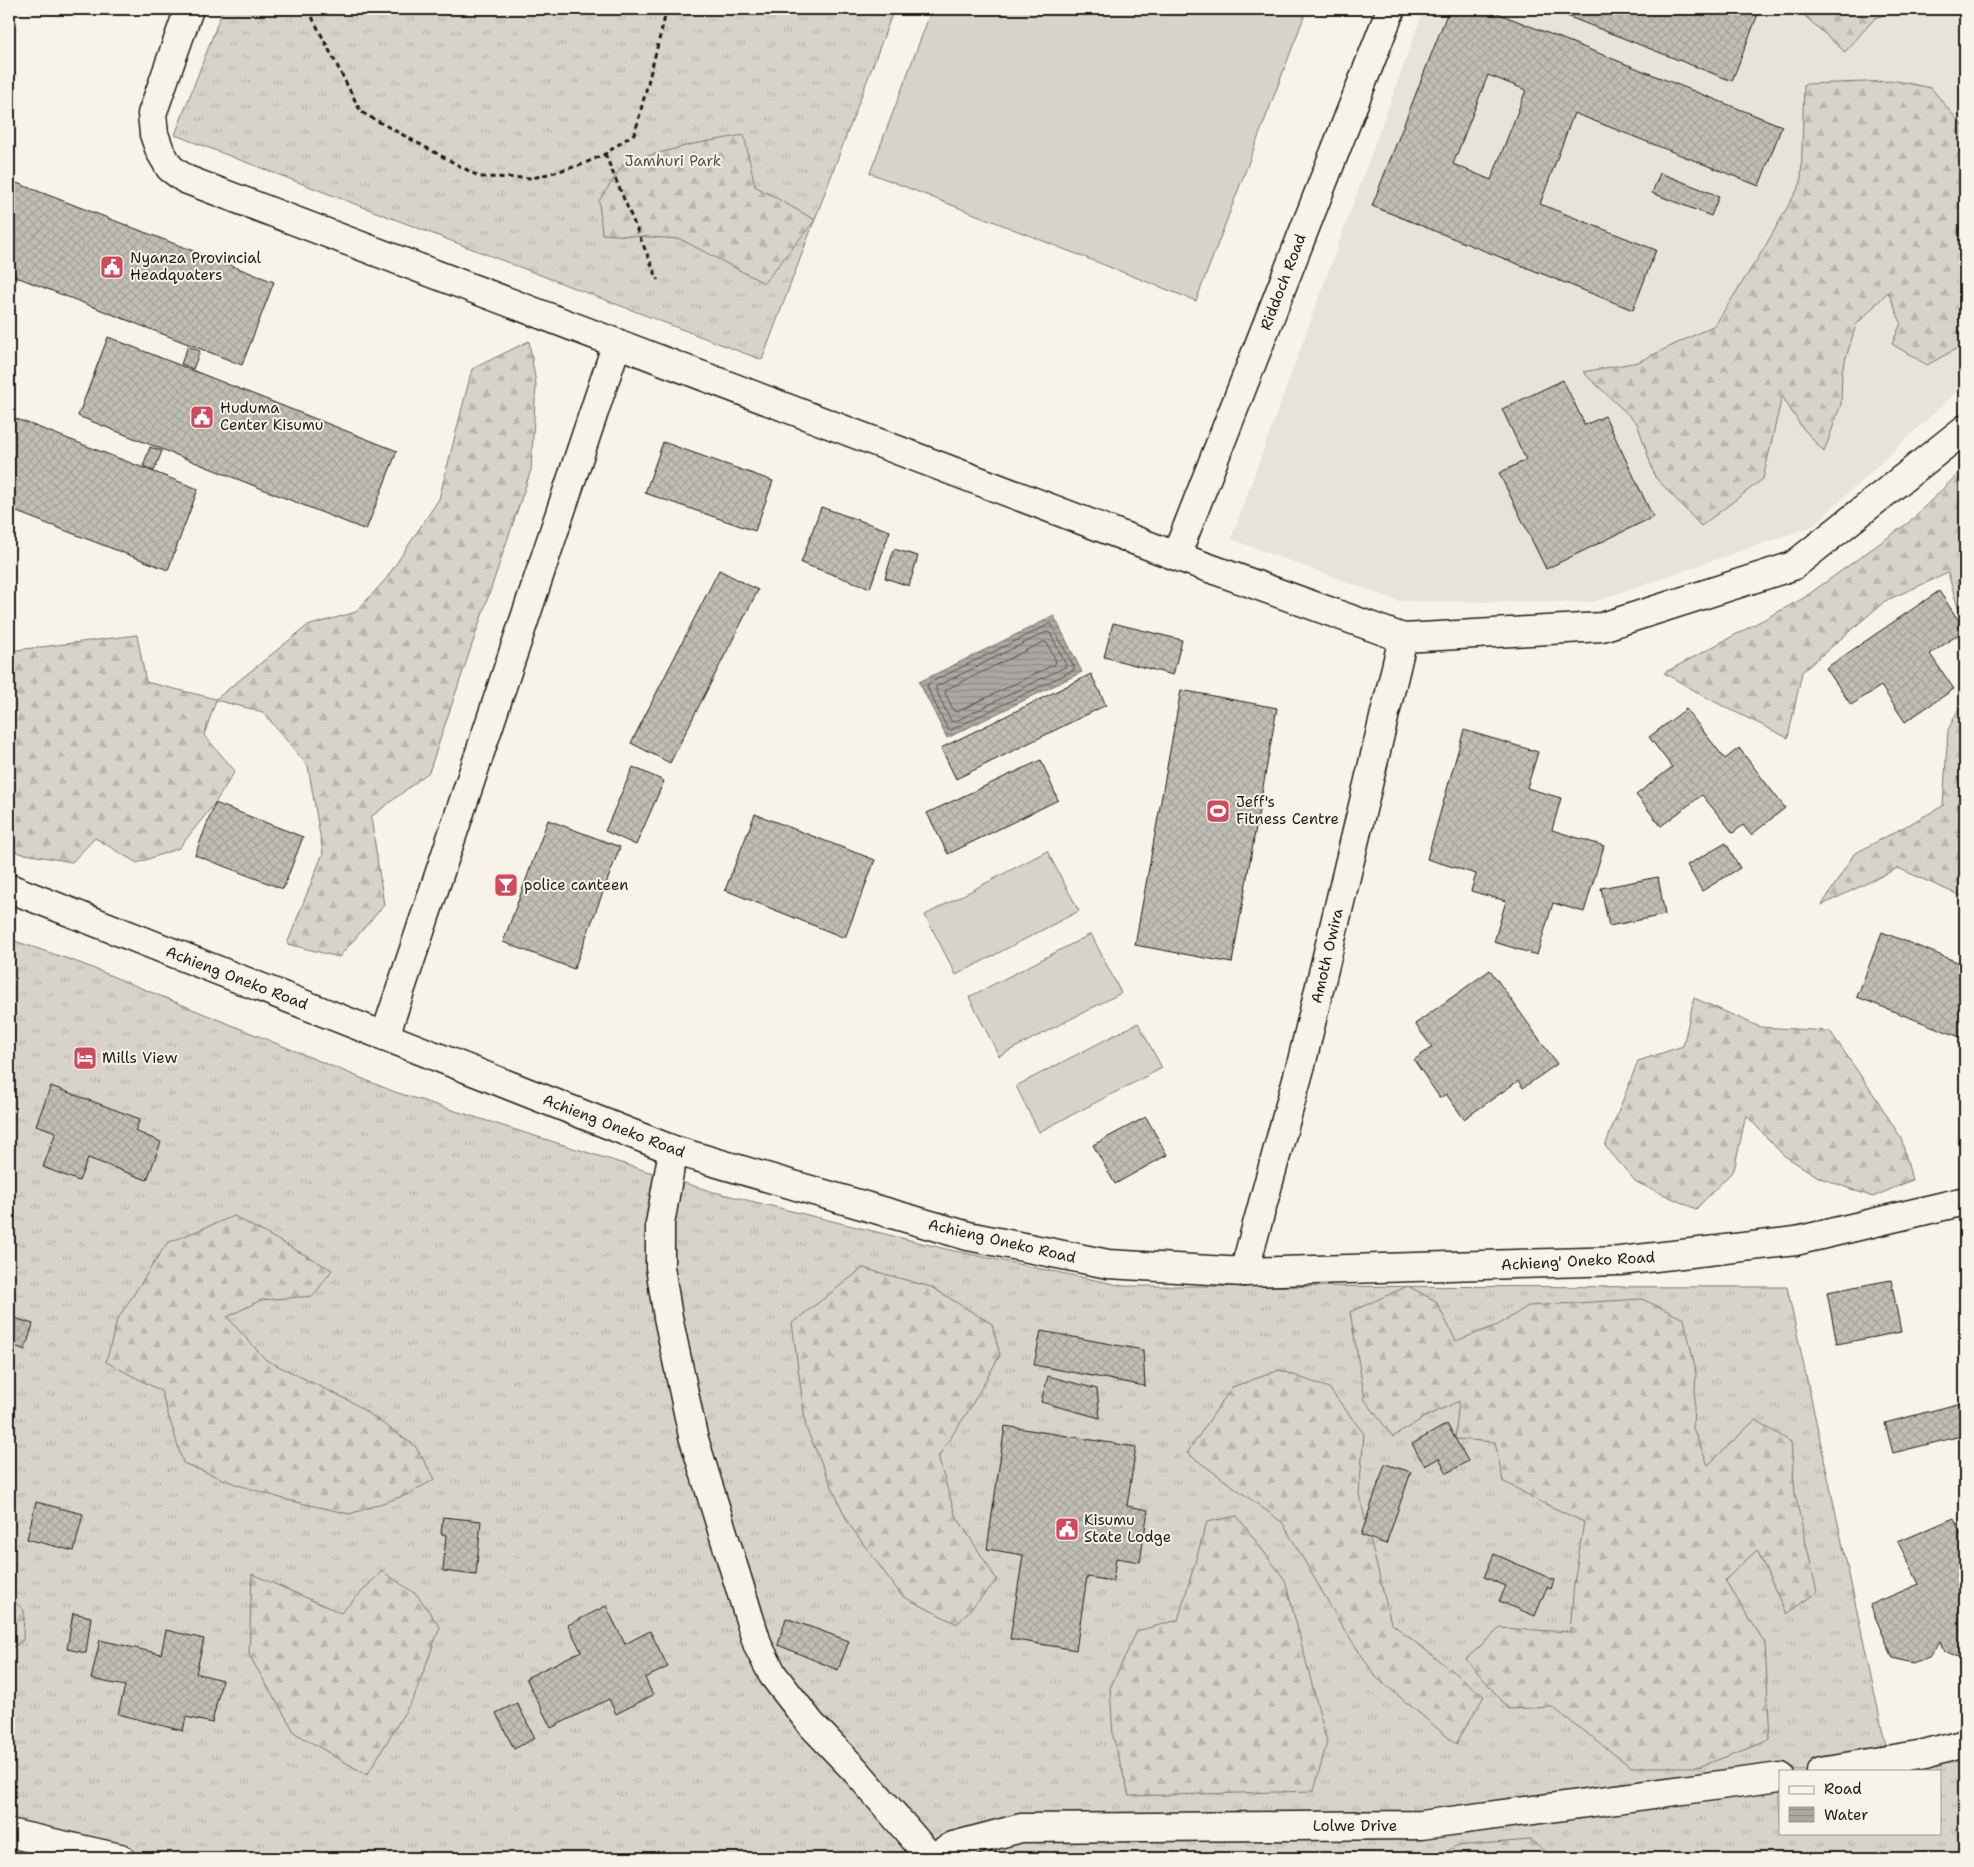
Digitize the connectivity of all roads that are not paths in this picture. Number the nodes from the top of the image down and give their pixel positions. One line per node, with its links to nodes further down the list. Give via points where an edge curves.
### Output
1 (189, 9): 3 (street, via 152,114 154,134 170,168 185,179)
2 (1391, 9): 5 (street, Riddoch Road)
3 (617, 343): 5 (street); 8 (street)
4 (1965, 428): 6 (street, via 1793,566 1602,627)
5 (1176, 556): 6 (street)
6 (1403, 638): 11 (street, Amoth Owira, via 1302,1061)
7 (9, 888): 8 (street, Achieng Oneko Road)
8 (384, 1036): 9 (street, Achieng Oneko Road)
9 (672, 1150): 11 (street, Achieng Oneko Road, via 977,1238 1108,1264); 17 (street, via 660,1224 660,1267 668,1317 693,1436 758,1646 773,1675 812,1724)
10 (1965, 1201): 11 (street, Achieng' Oneko Road, via 1796,1241 1620,1262)
11 (1244, 1272)
12 (1965, 1744): 13 (street)
13 (1827, 1770)
14 (1779, 1777): 17 (street, Lolwe Drive, via 1421,1825 1021,1828 953,1846)
15 (9, 1833): 16 (street)
16 (120, 1858)
17 (931, 1858)

